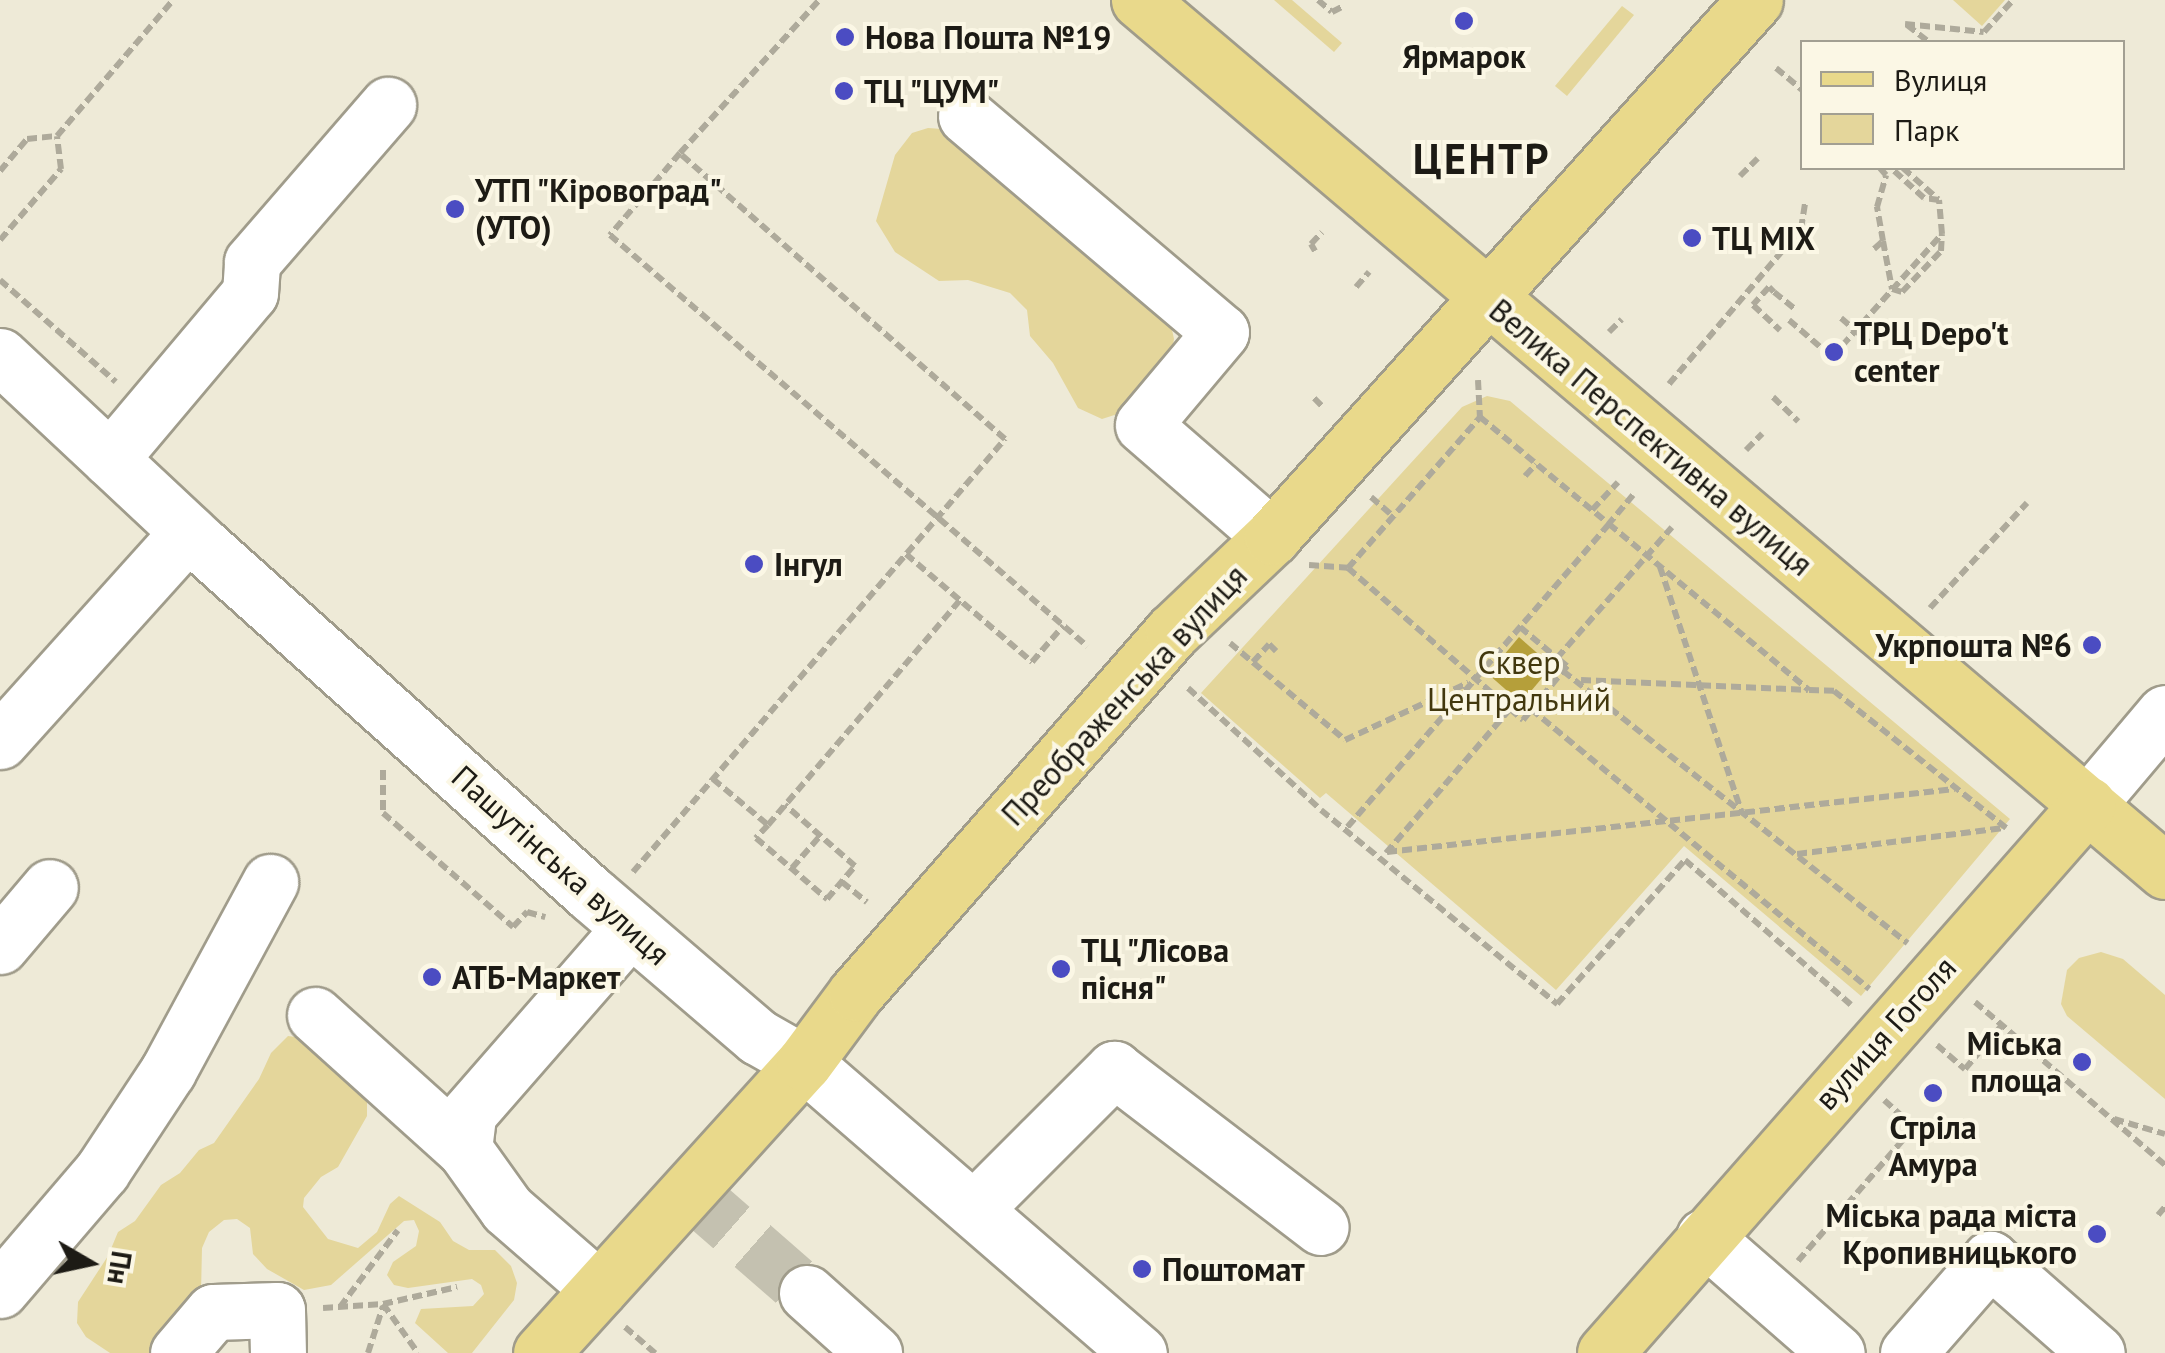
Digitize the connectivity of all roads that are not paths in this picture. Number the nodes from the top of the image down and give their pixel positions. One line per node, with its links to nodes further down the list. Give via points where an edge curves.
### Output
1 (1139, 0): 5 (main road, Велика Перспективна вулиця)
2 (1756, 0): 5 (main road, Преображенська вулиця)
3 (388, 104): 7 (street, via 252,262 250,293)
4 (966, 116): 9 (street, via 1221,332 1143,425)
5 (1486, 297): 9 (main road, Преображенська вулиця); 12 (main road, Велика Перспективна вулиця)
6 (0, 356): 7 (street, Пашутінська вулиця)
7 (110, 459): 8 (street, Пашутінська вулиця)
8 (188, 532): 11 (street); 16 (street, Пашутінська вулиця)
9 (1288, 551): 19 (main road, Преображенська вулиця, via 1160,646 856,993)
10 (2165, 713): 12 (street, вулиця Гоголя)
11 (6, 723)
12 (2088, 804): 13 (main road, Велика Перспективна вулиця); 23 (main road, вулиця Гоголя)
13 (2165, 871)
14 (270, 882): 24 (street, via 168,1071 102,1171)
15 (50, 887): 17 (street)
16 (630, 928): 19 (street, Пашутінська вулиця, via 758,1037); 20 (street, via 468,1114)
17 (0, 946)
18 (316, 1015): 20 (street)
19 (804, 1064): 21 (street, Пашутінська вулиця); 26 (main road, Преображенська вулиця)
20 (464, 1149): 26 (street, via 506,1208)
21 (975, 1208): 22 (street, via 1114,1069); 31 (street, Пашутінська вулиця)
22 (1321, 1227)
23 (1704, 1237): 32 (main road, вулиця Гоголя); 33 (street)
24 (0, 1290)
25 (807, 1293): 30 (street)
26 (606, 1302): 29 (main road, Преображенська вулиця)
27 (278, 1332): 28 (street, via 213,1312)
28 (178, 1353)
29 (541, 1353)
30 (874, 1353)
31 (1140, 1353)
32 (1606, 1353)
33 (1837, 1353)
34 (1908, 1353): 35 (street, via 1990,1260)
35 (2097, 1353)

